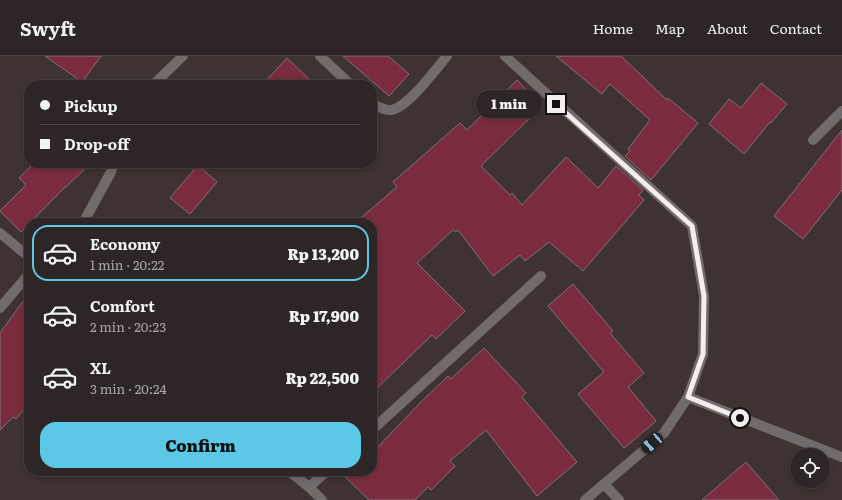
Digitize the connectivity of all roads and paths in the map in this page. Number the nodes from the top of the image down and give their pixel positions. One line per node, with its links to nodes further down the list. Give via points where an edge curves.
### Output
1 (183, 56): 5 (street)
2 (320, 56): 6 (street)
3 (447, 56): 7 (street, via 400,107 391,110)
4 (505, 56): 17 (street, via 692,226 704,296 703,354)
5 (158, 80)
6 (346, 80)
7 (377, 107)
8 (842, 111): 9 (street)
9 (813, 140)
10 (112, 168): 11 (street)
11 (86, 218)
12 (0, 233): 13 (street)
13 (24, 253)
14 (541, 276): 18 (street)
15 (24, 280): 16 (street)
16 (0, 308)
17 (688, 397): 19 (street); 22 (street, via 664,433)
18 (377, 425)
19 (842, 457)
20 (295, 476): 23 (street)
21 (322, 476): 23 (street)
22 (604, 484): 25 (street); 26 (street)
23 (309, 488): 24 (street)
24 (322, 500)
25 (585, 500)
26 (619, 500)

